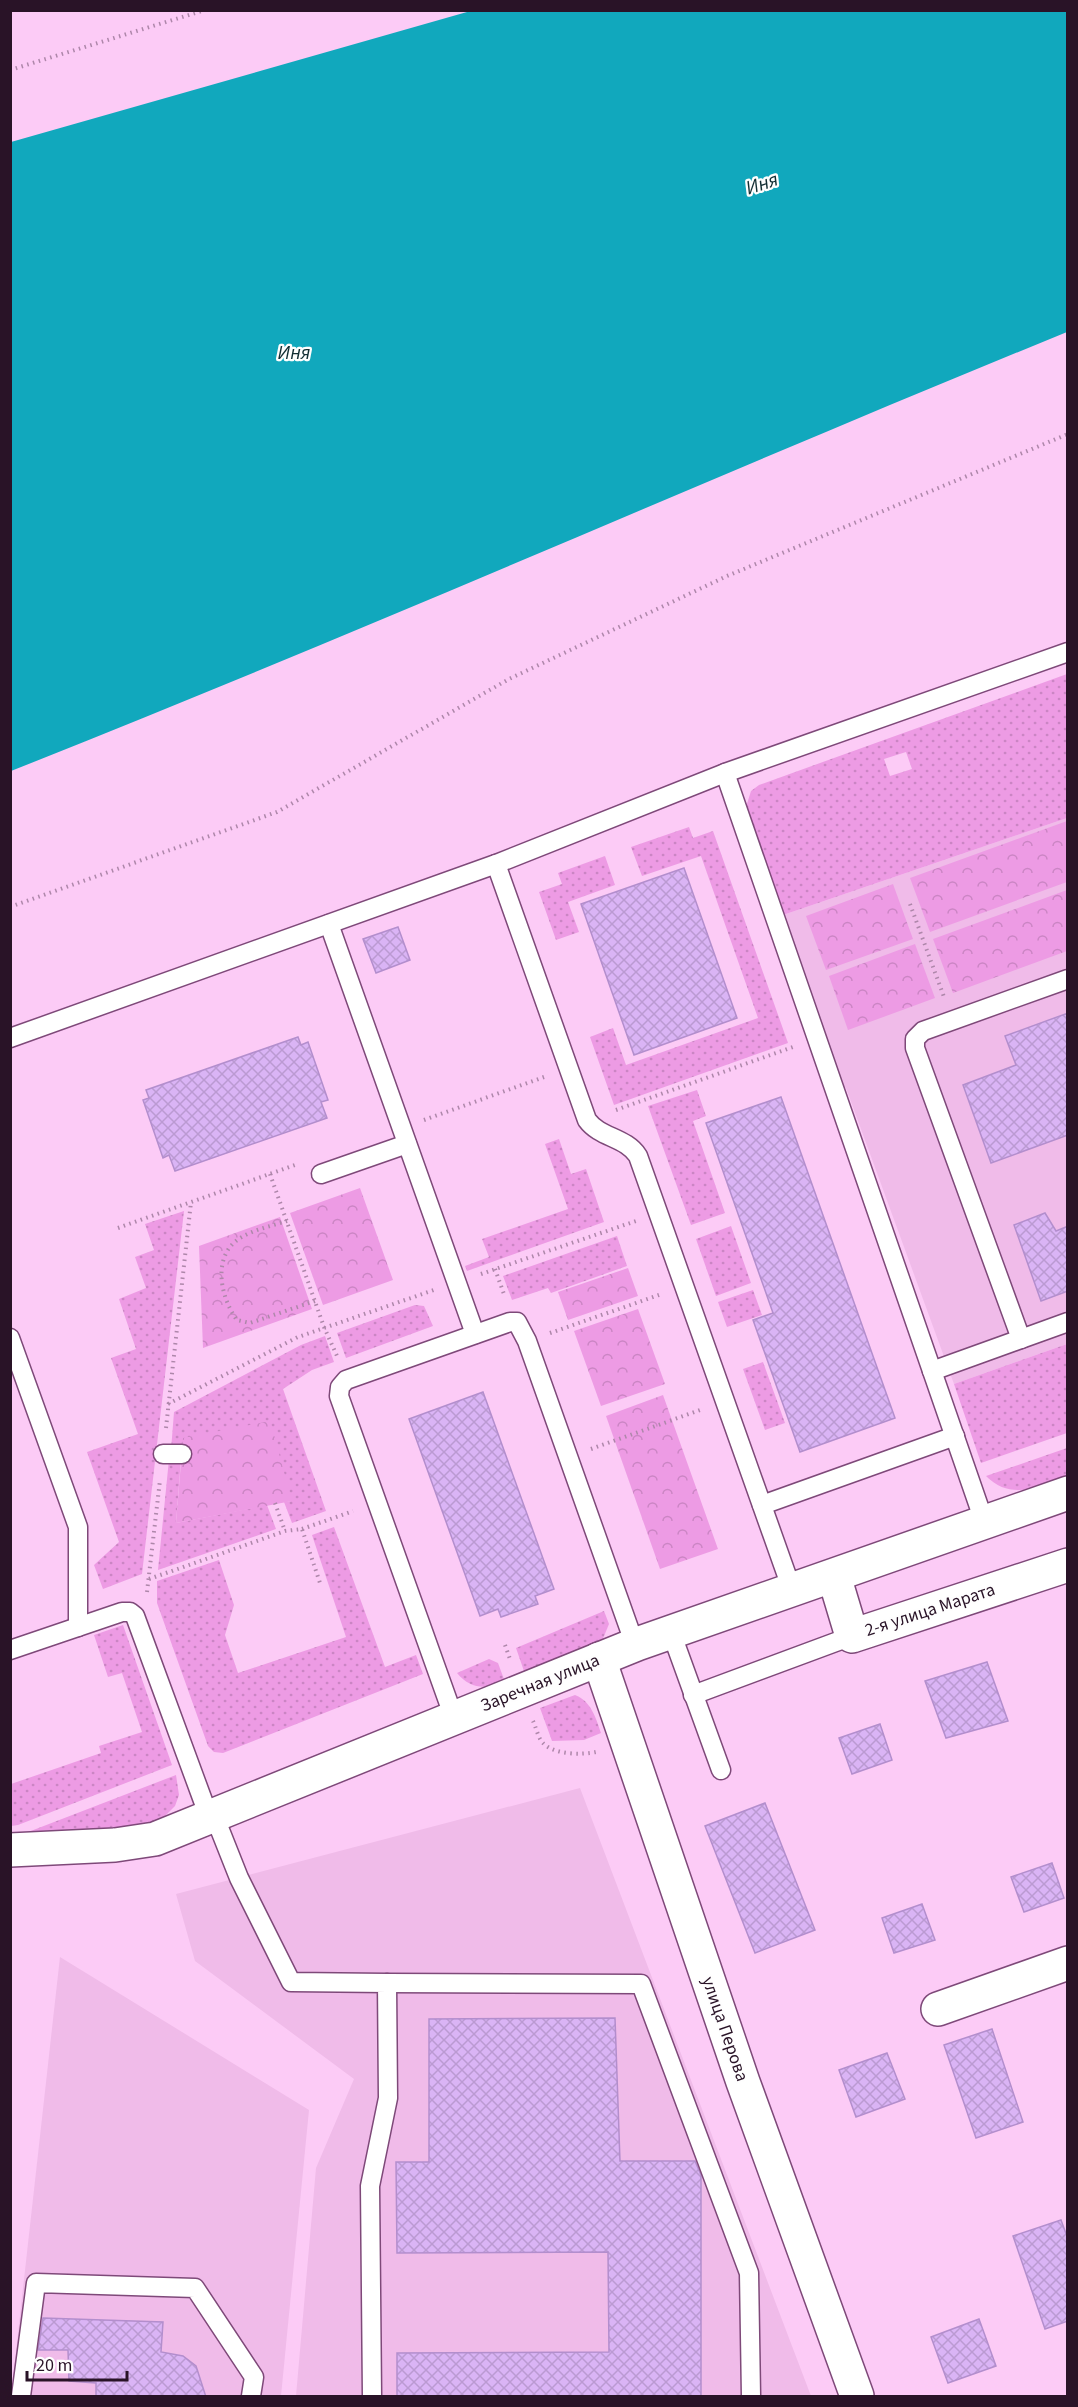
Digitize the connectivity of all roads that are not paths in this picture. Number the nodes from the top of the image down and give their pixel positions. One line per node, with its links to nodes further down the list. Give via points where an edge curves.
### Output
1 (1068, 652): 2 (lane)
2 (725, 773): 3 (lane); 13 (lane)
3 (496, 864): 4 (lane); 18 (lane, via 587,1120 599,1131 633,1148)
4 (329, 924): 6 (lane); 7 (lane)
5 (1068, 979): 12 (lane, via 923,1031 915,1039 915,1048)
6 (10, 1038)
7 (407, 1144): 8 (lane); 10 (lane)
8 (321, 1174)
9 (1068, 1322): 12 (lane)
10 (475, 1334): 26 (lane, via 517,1323 527,1341); 30 (lane, via 346,1380 340,1386 339,1396)
11 (10, 1338): 23 (lane, via 78,1527)
12 (1022, 1339): 13 (lane)
13 (932, 1371): 14 (lane)
14 (954, 1436): 18 (lane); 19 (lane)
15 (163, 1454): 16 (lane)
16 (182, 1454)
17 (1068, 1493): 19 (street, Заречная улица)
18 (762, 1505): 22 (lane)
19 (985, 1524): 21 (street, Заречная улица)
20 (1068, 1564): 25 (street, 2-я улица Марата)
21 (834, 1576): 22 (street, Заречная улица); 25 (street, 2-я улица Марата)
22 (792, 1590): 24 (street, Заречная улица)
23 (78, 1627): 27 (lane); 32 (lane, via 122,1611 135,1616)
24 (671, 1632): 26 (street, Заречная улица); 29 (lane)
25 (852, 1636): 29 (lane)
26 (634, 1645): 28 (street, Заречная улица)
27 (10, 1650)
28 (599, 1659): 30 (street, Заречная улица); 41 (street, улица Перова, via 743,2082)
29 (693, 1695): 31 (lane)
30 (454, 1718): 32 (street, Заречная улица)
31 (721, 1770)
32 (212, 1816): 33 (street, Заречная улица, via 155,1839); 35 (lane, via 291,1982)
33 (10, 1850)
34 (1068, 1963): 36 (street)
35 (387, 1983): 39 (lane, via 388,2098 370,2186); 40 (lane, via 641,1984 749,2273)
36 (938, 2009)
37 (21, 2397): 38 (lane, via 36,2283 195,2288 254,2377)
38 (251, 2397)
39 (372, 2397)
40 (751, 2397)
41 (857, 2397)

